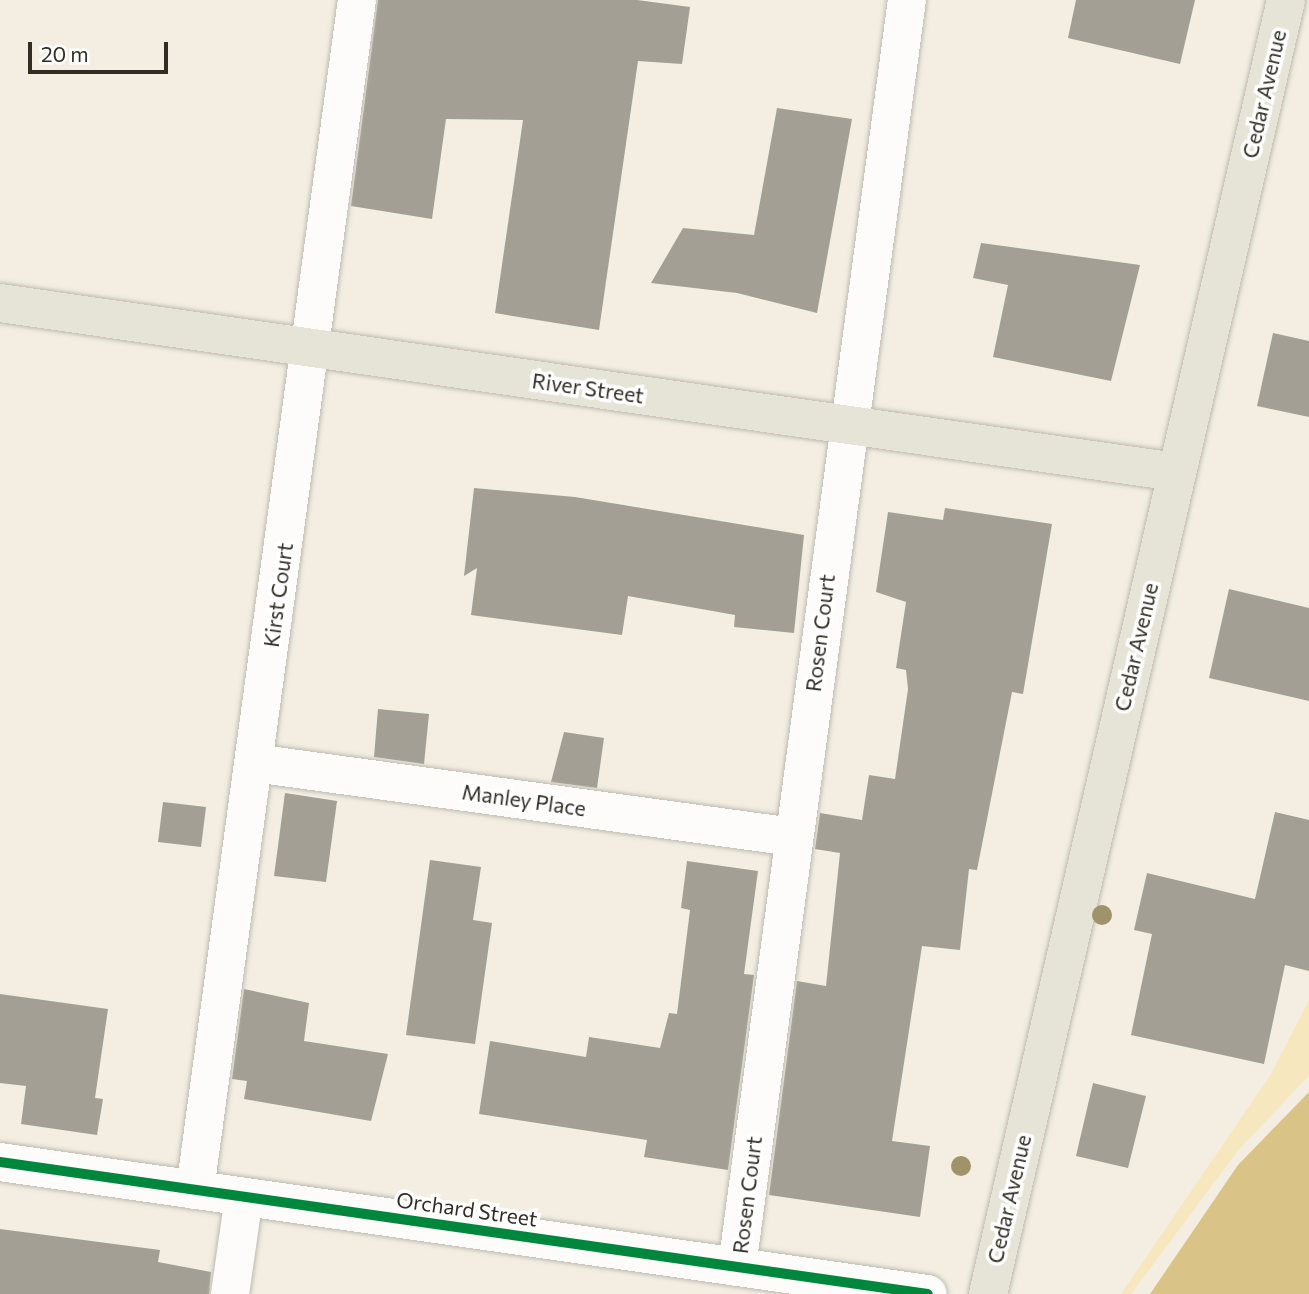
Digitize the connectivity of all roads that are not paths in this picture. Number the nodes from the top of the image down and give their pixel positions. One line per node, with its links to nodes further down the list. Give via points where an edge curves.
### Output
1 (357, 0): 5 (street, Kirst Court)
2 (907, 0): 6 (street, Rosen Court)
3 (1286, 0): 7 (main road, Cedar Avenue)
4 (0, 303): 5 (main road, River Street)
5 (314, 348): 6 (main road, River Street); 8 (street, Kirst Court)
6 (847, 425): 7 (main road, River Street); 9 (street, Rosen Court)
7 (1176, 472): 17 (main road, Cedar Avenue)
8 (254, 763): 9 (street, Manley Place); 11 (street, Kirst Court)
9 (793, 837): 13 (street, Rosen Court)
10 (0, 1162): 11 (street, Orchard Street)
11 (195, 1190): 12 (street, Orchard Street)
12 (244, 1197): 13 (street, Orchard Street); 15 (street)
13 (737, 1267): 14 (street, Orchard Street)
14 (859, 1289): 16 (street, Orchard Street)
15 (230, 1294)
16 (928, 1294)
17 (988, 1294)

